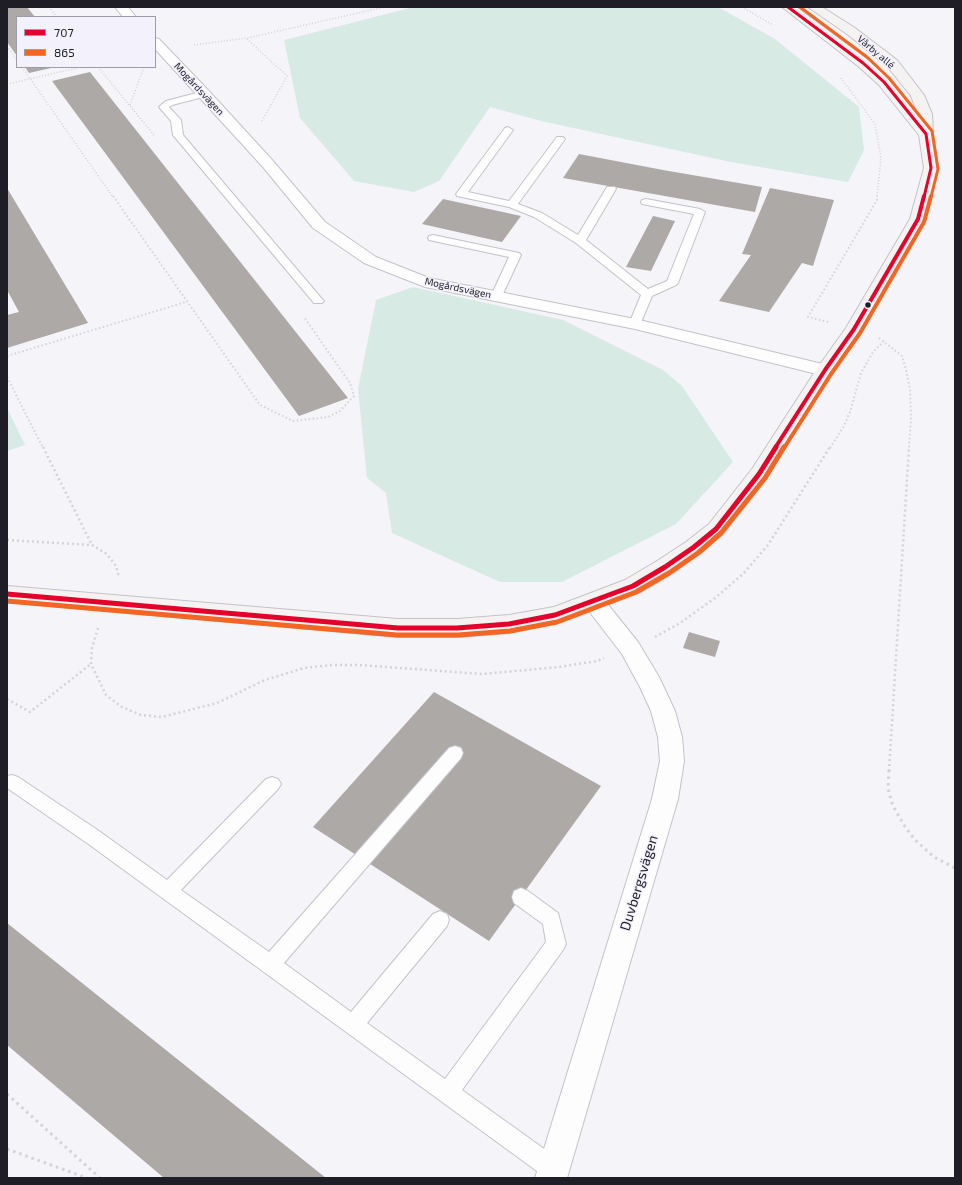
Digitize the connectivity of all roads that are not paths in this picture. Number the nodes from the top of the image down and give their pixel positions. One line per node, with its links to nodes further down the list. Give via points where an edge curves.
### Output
1 (121, 7): 4 (street)
2 (788, 7): 8 (street, Vårby allé, via 863,63 884,82)
3 (814, 7): 8 (street, Vårby allé, via 851,31 892,63 917,95 925,114)
4 (129, 16)
5 (156, 43): 6 (street, Mogårdsvägen)
6 (204, 94): 16 (street, Mogårdsvägen, via 319,225 370,260 425,282); 17 (lane, via 169,103 164,108 176,120 178,135)
7 (508, 130): 12 (lane, via 461,194)
8 (926, 134): 19 (street, Vårby allé, via 932,168 918,219 854,329)
9 (560, 139): 12 (lane)
10 (611, 189): 14 (lane)
11 (646, 202): 15 (lane, via 700,212 672,283)
12 (512, 205): 14 (lane, via 538,214)
13 (433, 238): 16 (lane, via 515,255)
14 (580, 242): 15 (lane)
15 (647, 294): 18 (lane)
16 (497, 296): 18 (street, Mogårdsvägen)
17 (318, 301)
18 (635, 324): 19 (street, Mogårdsvägen)
19 (825, 370): 21 (street, Vårby allé, via 758,474 716,529 665,567 633,586)
20 (7, 594): 21 (street, Vårby allé, via 405,628 509,624 554,615)
21 (594, 602): 31 (street, Duvbergsvägen, via 630,648 651,684 663,711 670,737 672,761 666,798)
22 (455, 753): 28 (lane)
23 (12, 782): 25 (lane)
24 (272, 784): 25 (lane)
25 (168, 891): 28 (lane)
26 (521, 897): 30 (lane, via 551,919 556,944)
27 (440, 920): 29 (lane)
28 (270, 965): 29 (lane)
29 (353, 1025): 30 (lane)
30 (447, 1093): 31 (lane)
31 (552, 1174)

